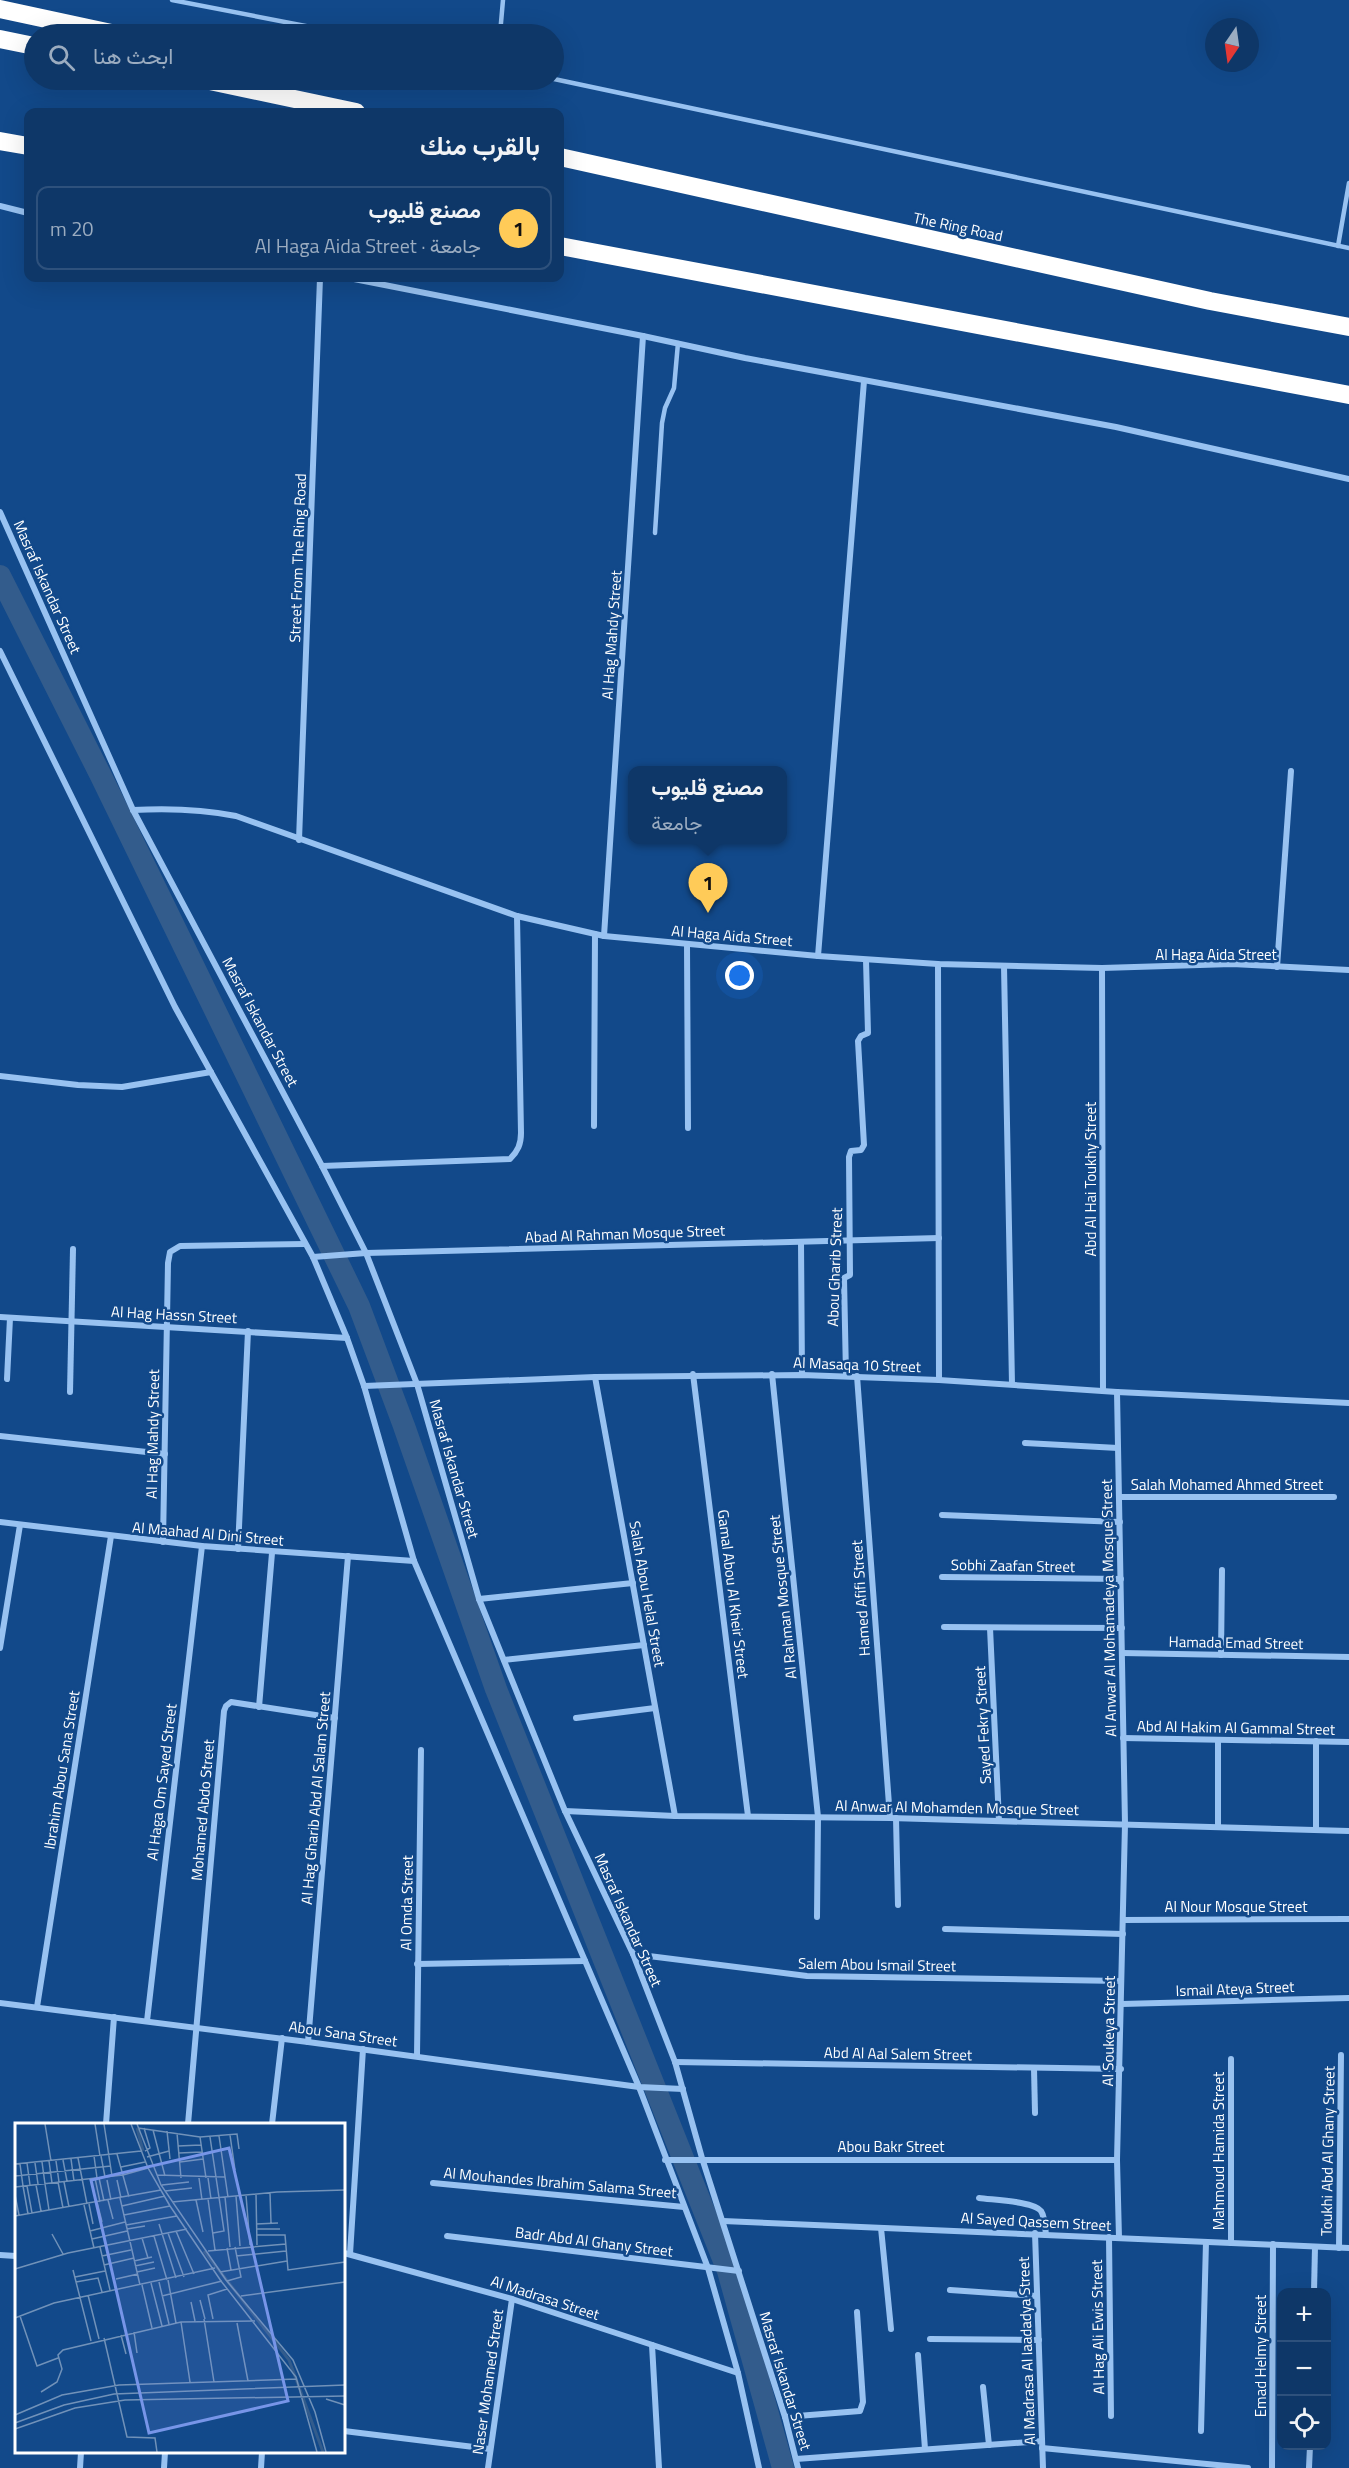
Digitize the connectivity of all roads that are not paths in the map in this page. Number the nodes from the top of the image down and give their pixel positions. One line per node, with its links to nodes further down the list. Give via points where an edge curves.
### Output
1 (172, 0): 5 (lane)
2 (503, 0): 6 (lane)
3 (0, 9): 4 (highway)
4 (70, 24)
5 (296, 24)
6 (501, 24)
7 (0, 39): 8 (highway)
8 (24, 44)
9 (564, 81): 18 (lane)
10 (259, 90): 11 (highway)
11 (339, 108)
12 (0, 141): 13 (highway)
13 (24, 145)
14 (564, 158): 23 (highway, The Ring Road, via 1210,301)
15 (1349, 183): 18 (lane)
16 (0, 206): 17 (street)
17 (24, 212)
18 (1338, 246): 20 (lane)
19 (564, 247): 27 (highway)
20 (1349, 248)
21 (320, 282): 34 (street, Street From The Ring Road)
22 (370, 282): 24 (street)
23 (1349, 327)
24 (643, 336): 25 (street); 37 (street, Al Hag Mahdy Street)
25 (678, 343): 26 (street); 30 (lane, via 674,388 662,423)
26 (864, 381): 28 (street, via 1116,427); 39 (street)
27 (1349, 395)
28 (1349, 479)
29 (0, 512): 33 (street, Masraf Iskandar Street)
30 (655, 533)
31 (0, 651): 46 (street, via 175,1007)
32 (1291, 771): 43 (street)
33 (133, 810): 34 (street, Al Haga Aida Street, via 203,810 269,826); 50 (street, Masraf Iskandar Street)
34 (300, 840): 35 (street, Al Haga Aida Street)
35 (518, 916): 36 (street, Al Haga Aida Street); 50 (street, via 521,1144 516,1153 510,1159)
36 (595, 934): 37 (street, Al Haga Aida Street); 48 (street)
37 (604, 936): 38 (street, Al Haga Aida Street)
38 (687, 944): 39 (street, Al Haga Aida Street); 49 (street)
39 (818, 956): 40 (street, Al Haga Aida Street)
40 (866, 960): 41 (street, Al Haga Aida Street); 52 (street, Abou Gharib Street, via 868,1033 858,1041 864,1145 849,1154)
41 (938, 964): 42 (street, Al Haga Aida Street); 51 (street)
42 (1004, 966): 44 (street, Al Haga Aida Street); 73 (street)
43 (1277, 967): 44 (street, Al Haga Aida Street, via 1210,964); 45 (street, Al Haga Aida Street)
44 (1102, 968): 75 (street, Abd Al Hai Toukhy Street)
45 (1349, 970)
46 (211, 1072): 47 (street, via 122,1087); 54 (street)
47 (0, 1076)
48 (594, 1126)
49 (688, 1128)
50 (322, 1166): 56 (street, Masraf Iskandar Street)
51 (939, 1238): 52 (street, Abad Al Rahman Mosque Street); 71 (street)
52 (849, 1240): 53 (street, Abad Al Rahman Mosque Street); 67 (street, Abou Gharib Street, via 850,1275 844,1278)
53 (801, 1242): 56 (street, Abad Al Rahman Mosque Street); 66 (street)
54 (305, 1244): 57 (street); 61 (street, Al Hag Mahdy Street, via 174,1248 168,1257)
55 (74, 1249): 60 (street)
56 (366, 1253): 57 (street, Abad Al Rahman Mosque Street); 72 (street, Masraf Iskandar Street)
57 (313, 1257): 63 (street)
58 (0, 1317): 59 (street, Al Hag Hassn Street)
59 (10, 1318): 60 (street, Al Hag Hassn Street); 70 (street)
60 (73, 1322): 61 (street, Al Hag Hassn Street); 76 (street)
61 (167, 1327): 62 (street, Al Hag Hassn Street); 82 (street, Al Hag Mahdy Street)
62 (248, 1331): 63 (street, Al Hag Hassn Street); 92 (street)
63 (347, 1338): 74 (street)
64 (693, 1374): 65 (street, Al Masaqa 10 Street); 69 (street, Al Masaqa 10 Street); 121 (street, Gamal Abou Al Kheir Street)
65 (772, 1374): 66 (street, Al Masaqa 10 Street); 122 (street, Al Rahman Mosque Street)
66 (802, 1375): 67 (street, Al Masaqa 10 Street)
67 (846, 1375): 68 (street, Al Masaqa 10 Street)
68 (857, 1376): 71 (street, Al Masaqa 10 Street); 123 (street, Hamed Afifi Street)
69 (595, 1377): 72 (street, Al Masaqa 10 Street); 99 (street, Salah Abou Helal Street)
70 (7, 1379)
71 (939, 1380): 73 (street, Al Masaqa 10 Street)
72 (417, 1384): 74 (street, Al Masaqa 10 Street); 100 (street, Masraf Iskandar Street)
73 (1011, 1384): 75 (street, Al Masaqa 10 Street)
74 (364, 1386): 95 (street)
75 (1103, 1390): 77 (street, Al Masaqa 10 Street)
76 (70, 1392)
77 (1117, 1392): 78 (street, Al Masaqa 10 Street); 81 (street, Al Anwar Al Mohamadeya Mosque Street)
78 (1349, 1403)
79 (0, 1436): 82 (street)
80 (1024, 1443): 81 (street)
81 (1118, 1448): 83 (street, Al Anwar Al Mohamadeya Mosque Street)
82 (165, 1454): 90 (street, Al Hag Mahdy Street)
83 (1119, 1497): 84 (street, Salah Mohamed Ahmed Street); 87 (street, Al Anwar Al Mohamadeya Mosque Street)
84 (1334, 1497)
85 (942, 1515): 87 (street)
86 (0, 1522): 88 (street, Al Maahad Al Dini Street)
87 (1120, 1522): 98 (street, Al Anwar Al Mohamadeya Mosque Street)
88 (20, 1525): 89 (street, Al Maahad Al Dini Street); 105 (street)
89 (111, 1536): 90 (street, Al Maahad Al Dini Street); 142 (street, Ibrahim Abou Sana Street)
90 (163, 1542): 91 (street, Al Maahad Al Dini Street)
91 (202, 1546): 92 (street, Al Maahad Al Dini Street); 144 (street, Al Haga Om Sayed Street)
92 (238, 1549): 93 (street, Al Maahad Al Dini Street)
93 (272, 1552): 94 (street, Al Maahad Al Dini Street); 110 (street)
94 (348, 1557): 95 (street, Al Maahad Al Dini Street); 112 (street, Al Hag Gharib Abd Al Salam Street)
95 (414, 1561): 136 (street)
96 (1222, 1570): 107 (street)
97 (942, 1577): 98 (street, Sobhi Zaafan Street)
98 (1121, 1579): 103 (street, Al Anwar Al Mohamadeya Mosque Street)
99 (633, 1583): 100 (street); 104 (street, Salah Abou Helal Street)
100 (479, 1599): 109 (street, Masraf Iskandar Street)
101 (944, 1627): 102 (street)
102 (990, 1628): 103 (street); 124 (street, Sayed Fekry Street)
103 (1122, 1628): 106 (street, Al Anwar Al Mohamadeya Mosque Street)
104 (644, 1645): 109 (street); 111 (street, Salah Abou Helal Street)
105 (0, 1648)
106 (1122, 1653): 107 (street, Hamada Emad Street); 114 (street, Al Anwar Al Mohamadeya Mosque Street)
107 (1221, 1655): 108 (street, Hamada Emad Street)
108 (1349, 1657)
109 (504, 1660): 119 (street, Masraf Iskandar Street)
110 (259, 1707): 112 (street, Mohamed Abdo Street); 145 (street, Mohamed Abdo Street, via 231,1702 224,1711)
111 (655, 1708): 113 (street); 120 (street, Salah Abou Helal Street)
112 (335, 1718): 147 (street, Al Hag Gharib Abd Al Salam Street)
113 (576, 1718)
114 (1123, 1738): 115 (street, Abd Al Hakim Al Gammal Street); 125 (street, Al Anwar Al Mohamadeya Mosque Street)
115 (1218, 1740): 116 (street, Abd Al Hakim Al Gammal Street); 126 (street)
116 (1316, 1742): 117 (street, Abd Al Hakim Al Gammal Street); 127 (street)
117 (1349, 1742)
118 (421, 1750): 137 (street, Al Omda Street)
119 (565, 1811): 120 (street, Al Anwar Al Mohamden Mosque Street); 135 (street, Masraf Iskandar Street)
120 (675, 1816): 121 (street, Al Anwar Al Mohamden Mosque Street)
121 (748, 1816): 122 (street, Al Anwar Al Mohamden Mosque Street)
122 (818, 1817): 123 (street, Al Anwar Al Mohamden Mosque Street); 130 (street, Al Rahman Mosque Street)
123 (893, 1818): 124 (street, Al Anwar Al Mohamden Mosque Street); 129 (street, Hamed Afifi Street)
124 (999, 1821): 125 (street, Al Anwar Al Mohamden Mosque Street)
125 (1125, 1824): 126 (street, Al Anwar Al Mohamden Mosque Street); 132 (street, Al Soukeya Street)
126 (1218, 1827): 127 (street, Al Anwar Al Mohamden Mosque Street)
127 (1317, 1829): 128 (street, Al Anwar Al Mohamden Mosque Street)
128 (1349, 1831)
129 (898, 1905)
130 (817, 1917)
131 (1349, 1919): 132 (street, Al Nour Mosque Street)
132 (1123, 1920): 134 (street, Al Soukeya Street)
133 (945, 1929): 134 (street)
134 (1123, 1934): 138 (street, Al Soukeya Street)
135 (633, 1954): 138 (street, Salem Abou Ismail Street, via 807,1976); 152 (street, Masraf Iskandar Street)
136 (585, 1961): 137 (street); 155 (street)
137 (417, 1964): 150 (street, Al Omda Street)
138 (1121, 1980): 141 (street, Al Soukeya Street)
139 (1349, 1998): 141 (street, Ismail Ateya Street)
140 (0, 2003): 142 (street, Abou Sana Street)
141 (1122, 2004): 154 (street, Al Soukeya Street)
142 (37, 2007): 143 (street, Abou Sana Street)
143 (114, 2017): 144 (street, Abou Sana Street); 158 (street)
144 (147, 2021): 145 (street, Abou Sana Street)
145 (195, 2027): 146 (street, Abou Sana Street); 159 (street)
146 (282, 2038): 147 (street, Abou Sana Street); 160 (street)
147 (309, 2042): 148 (street, Abou Sana Street)
148 (363, 2049): 150 (street, Abou Sana Street); 180 (street)
149 (1341, 2055): 178 (street, Toukhi Abd Al Ghany Street)
150 (417, 2056): 155 (street, Abou Sana Street)
151 (1231, 2059): 175 (street, Mahmoud Hamida Street)
152 (675, 2062): 153 (street, Abd Al Aal Salem Street); 156 (street, Masraf Iskandar Street)
153 (1034, 2068): 154 (street, Abd Al Aal Salem Street); 157 (street)
154 (1121, 2069): 163 (street, Al Soukeya Street)
155 (639, 2087): 156 (street, Abou Sana Street); 162 (street)
156 (683, 2089): 161 (street, Masraf Iskandar Street)
157 (1035, 2113)
158 (106, 2123)
159 (188, 2123)
160 (272, 2123)
161 (702, 2158): 162 (street, Abou Bakr Street); 163 (street, Abou Bakr Street); 167 (street, Masraf Iskandar Street)
162 (665, 2160): 166 (street)
163 (1117, 2160): 173 (street, Al Soukeya Street)
164 (432, 2182): 166 (street, Al Mouhandes Ibrahim Salama Street)
165 (979, 2198): 170 (street, via 1038,2207)
166 (684, 2207): 183 (street)
167 (723, 2221): 168 (street, Al Sayed Qassem Street); 184 (street, Masraf Iskandar Street)
168 (881, 2228): 169 (street, Al Sayed Qassem Street); 190 (street)
169 (1035, 2234): 170 (street, Al Sayed Qassem Street); 187 (street, Al Madrasa Al Iaadadya Street)
170 (1047, 2235): 172 (street, Al Sayed Qassem Street)
171 (447, 2236): 183 (street, Badr Abd Al Ghany Street)
172 (1109, 2237): 173 (street, Al Sayed Qassem Street); 197 (street, Al Hag Ali Ewis Street)
173 (1119, 2238): 174 (street, Al Sayed Qassem Street)
174 (1206, 2242): 175 (street, Al Sayed Qassem Street); 200 (street)
175 (1231, 2243): 176 (street, Al Sayed Qassem Street)
176 (1273, 2244): 177 (street, Al Sayed Qassem Street); 222 (street, Emad Helmy Street)
177 (1315, 2247): 178 (street, Al Sayed Qassem Street); 185 (street)
178 (1339, 2248): 179 (street, Al Sayed Qassem Street)
179 (1349, 2248)
180 (347, 2254): 188 (street, Al Madrasa Street)
181 (0, 2255): 182 (street)
182 (15, 2256)
183 (708, 2268): 184 (street, Badr Abd Al Ghany Street); 195 (street)
184 (739, 2271): 198 (street, Masraf Iskandar Street)
185 (1314, 2288)
186 (950, 2290): 187 (street)
187 (1037, 2296): 192 (street, Al Madrasa Al Iaadadya Street)
188 (512, 2299): 193 (street, Al Madrasa Street); 203 (street, Naser Mohamed Street)
189 (857, 2312): 198 (street, via 862,2407 856,2412)
190 (891, 2329)
191 (930, 2339): 192 (street)
192 (1039, 2340): 202 (street, Al Madrasa Al Iaadadya Street)
193 (652, 2345): 195 (street, Al Madrasa Street); 216 (street)
194 (918, 2355): 204 (street)
195 (738, 2373): 217 (street)
196 (983, 2387): 201 (street)
197 (1111, 2416)
198 (785, 2417): 210 (street, Masraf Iskandar Street)
199 (345, 2431): 203 (street)
200 (1201, 2431)
201 (989, 2445): 202 (street); 204 (street)
202 (1042, 2445): 209 (street); 219 (street, Al Madrasa Al Iaadadya Street)
203 (490, 2449): 215 (street, Naser Mohamed Street)
204 (925, 2449): 210 (street)
205 (1310, 2450): 223 (street)
206 (81, 2453): 212 (street)
207 (165, 2453): 213 (street)
208 (262, 2453): 214 (street)
209 (1143, 2458): 211 (street); 220 (street)
210 (796, 2459): 218 (street, Masraf Iskandar Street)
211 (1218, 2467): 221 (street)
212 (80, 2468)
213 (164, 2468)
214 (261, 2468)
215 (488, 2468)
216 (659, 2468)
217 (759, 2468)
218 (798, 2468)
219 (1043, 2468)
220 (1142, 2468)
221 (1248, 2468)
222 (1272, 2468)
223 (1309, 2468)

